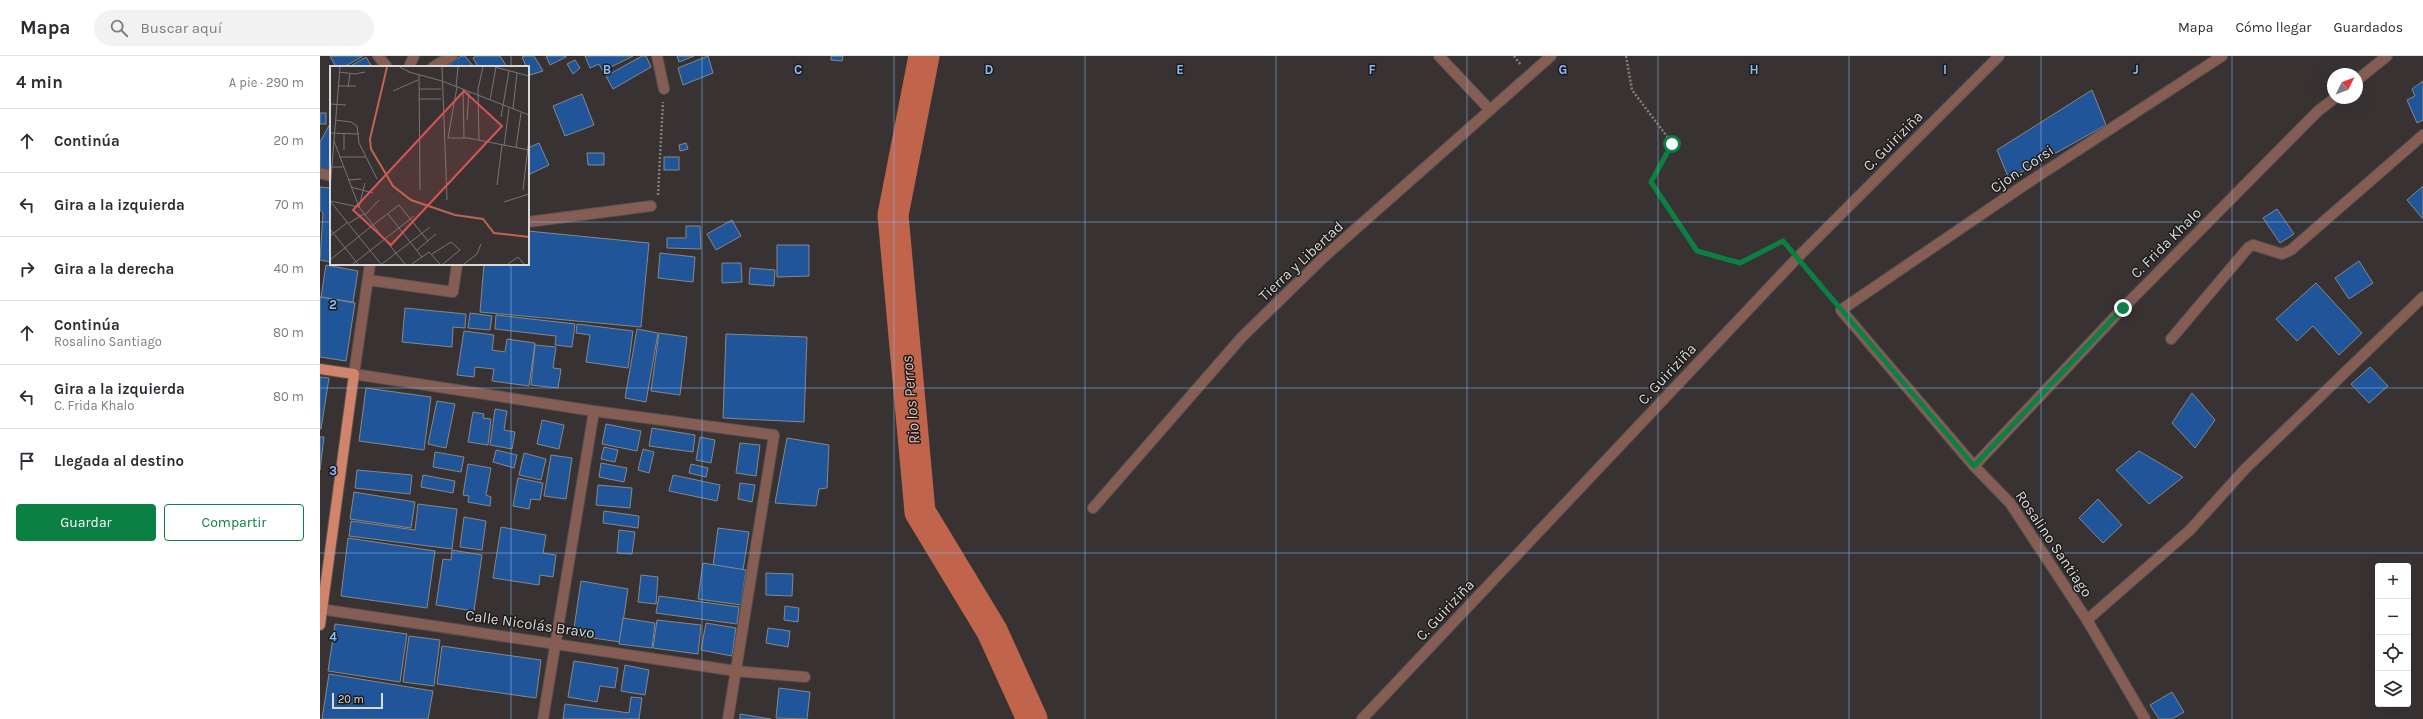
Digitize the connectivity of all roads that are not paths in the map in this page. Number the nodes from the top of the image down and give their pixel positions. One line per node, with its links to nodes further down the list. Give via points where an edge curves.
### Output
1 (378, 56): 10 (street)
2 (414, 56): 11 (street)
3 (452, 56): 12 (street)
4 (657, 56): 14 (street)
5 (1439, 56): 16 (street)
6 (1551, 56): 16 (street, Tierra y Libertad)
7 (1999, 56): 41 (street, C. Guiriziña, via 1797,258)
8 (2222, 56): 26 (street, Cjon. Corsi, via 2023,186)
9 (2387, 56): 13 (street)
10 (386, 66)
11 (409, 66)
12 (436, 66)
13 (2363, 75)
14 (664, 89)
15 (2327, 104): 31 (street, C. Frida Khalo, via 2123,308)
16 (1490, 110): 32 (street, Tierra y Libertad, via 1324,257 1242,337)
17 (2423, 135): 27 (street, via 2291,250 2282,254 2253,245 2248,248)
18 (320, 173): 19 (street)
19 (330, 176)
20 (651, 206): 21 (street)
21 (529, 222)
22 (370, 265): 24 (street)
23 (457, 265): 24 (street, via 453,292)
24 (368, 280): 29 (street)
25 (2423, 297): 34 (street, via 2245,469 2190,530)
26 (1841, 310): 31 (street, Rosalino Santiago)
27 (2171, 340)
28 (320, 369): 29 (main road)
29 (354, 374): 30 (street); 33 (main road)
30 (594, 411): 36 (street); 37 (street, via 774,435)
31 (1974, 466): 34 (street, Rosalino Santiago, via 2010,503)
32 (1093, 508)
33 (321, 609): 35 (main road); 36 (street, Calle Nicolás Bravo)
34 (2087, 620): 42 (street, Rosalino Santiago)
35 (320, 625)
36 (555, 643): 37 (street, Calle Nicolás Bravo); 39 (street)
37 (736, 671): 38 (street, Calle Nicolás Bravo); 40 (street)
38 (805, 678)
39 (544, 719)
40 (728, 719)
41 (1362, 719)
42 (2145, 719)

